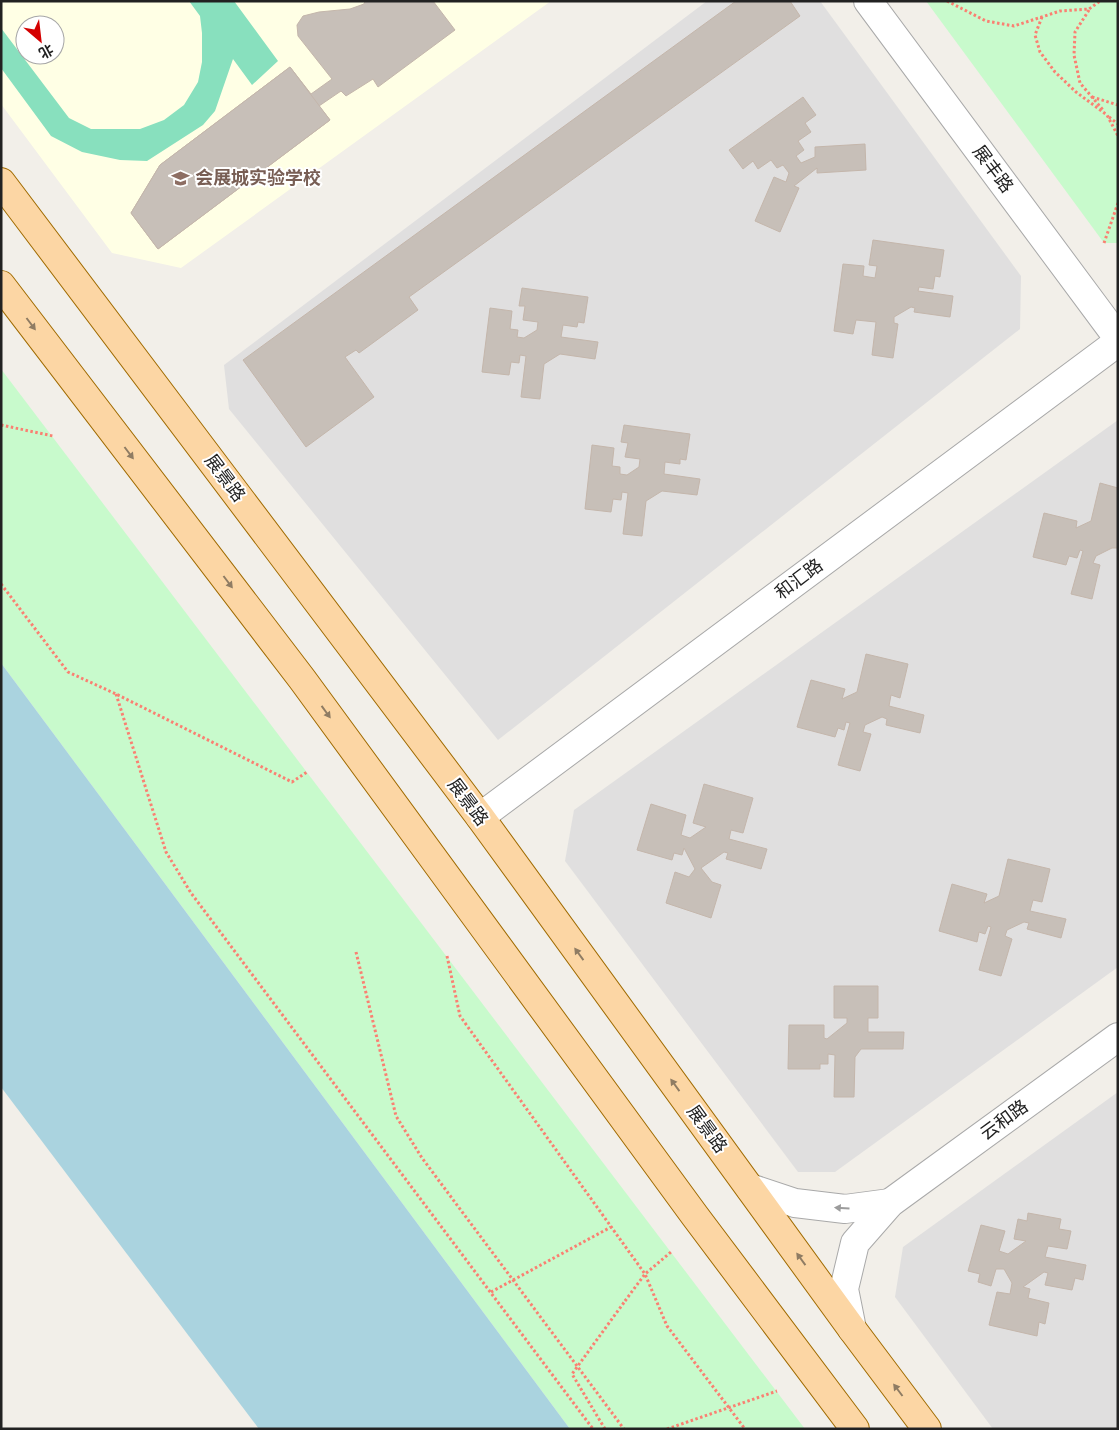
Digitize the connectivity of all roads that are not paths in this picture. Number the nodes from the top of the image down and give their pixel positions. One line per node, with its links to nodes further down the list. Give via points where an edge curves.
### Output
1 (868, 1): 4 (street, 展丰路)
2 (1, 182): 6 (main road, 展景路)
3 (1, 285): 11 (main road, one-way to 11, via 302,679)
4 (1118, 338)
5 (1118, 342): 6 (street, 和汇路)
6 (480, 817): 8 (main road, 展景路, one-way to 6)
7 (1118, 1038): 9 (street, 云和路)
8 (750, 1188): 9 (street, one-way to 8, via 846,1209 795,1202); 10 (main road, 展景路, one-way to 8)
9 (890, 1203): 10 (street, via 856,1243 844,1289)
10 (852, 1328): 12 (main road, 展景路, one-way to 10)
11 (855, 1429)
12 (927, 1429)

